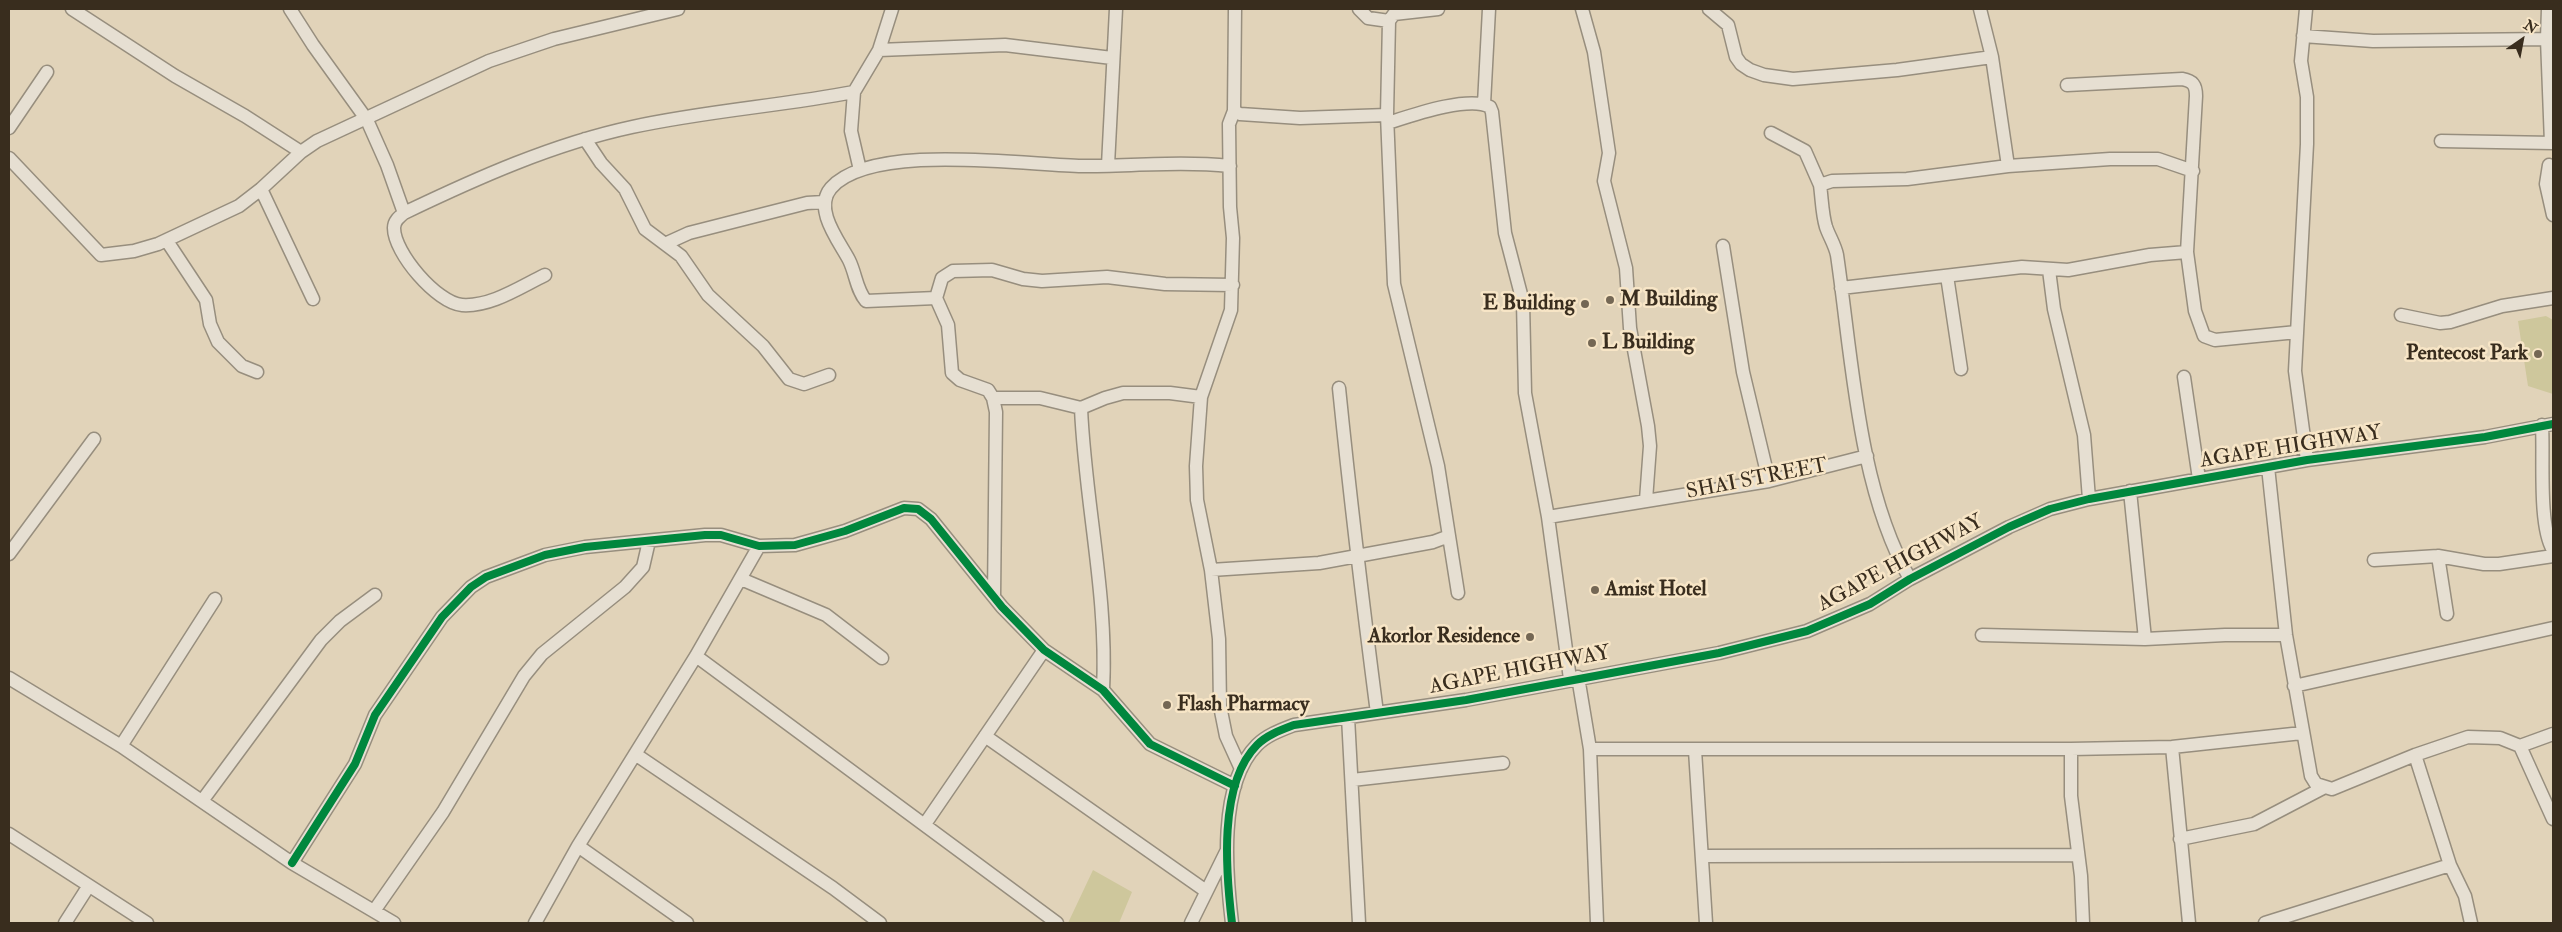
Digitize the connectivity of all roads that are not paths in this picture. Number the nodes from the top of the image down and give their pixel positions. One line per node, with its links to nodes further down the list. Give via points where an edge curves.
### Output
1 (72, 9): 33 (street)
2 (290, 9): 27 (street)
3 (678, 9): 27 (street, via 527,47 489,61)
4 (892, 9): 18 (street)
5 (1116, 9): 20 (street)
6 (1235, 9): 25 (street)
7 (1359, 9): 15 (street, via 1368,18)
8 (1438, 9): 15 (street, via 1394,14)
9 (1489, 9): 24 (street)
10 (1582, 9): 77 (street, via 1594,52 1608,153 1604,181 1626,268 1630,328 1648,426 1650,446)
11 (1709, 9): 19 (street, via 1728,25 1736,57 1741,64 1764,75 1793,79)
12 (1980, 9): 19 (street)
13 (2306, 9): 16 (street)
14 (2548, 9): 17 (street)
15 (1389, 21): 26 (street)
16 (2303, 36): 17 (street, via 2373,41); 59 (street, via 2301,61 2307,97 2307,144)
17 (2547, 39): 32 (street)
18 (879, 50): 20 (street, via 1021,45); 23 (street)
19 (1992, 57): 38 (street)
20 (1112, 58): 35 (street)
21 (47, 72): 28 (street)
22 (2067, 85): 40 (street, via 2182,79 2192,82 2196,87)
23 (854, 92): 30 (street, via 697,115); 39 (street, via 851,131)
24 (1484, 104): 26 (street); 78 (street, via 1492,112 1505,233 1523,302 1525,393)
25 (1234, 111): 26 (street, via 1300,118); 37 (street, via 1230,124)
26 (1388, 119): 79 (street, via 1394,284 1440,474)
27 (367, 120): 33 (street, via 334,132); 44 (street)
28 (9, 128)
29 (1771, 133): 41 (street, via 1805,151)
30 (585, 139): 44 (street, via 495,171); 47 (street, via 601,164 625,190 645,229)
31 (2441, 141): 32 (street)
32 (2552, 143)
33 (301, 152): 42 (street)
34 (9, 158): 46 (street, via 101,255 134,251)
35 (1108, 165): 37 (street, via 1202,163); 39 (street, via 1032,165 930,159)
36 (2549, 165): 45 (street, via 2546,184)
37 (1230, 166): 53 (street)
38 (2008, 166): 40 (street, via 2142,159 2172,163); 41 (street, via 1907,179 1832,181)
39 (860, 170): 43 (street, via 836,183)
40 (2193, 171): 49 (street)
41 (1820, 185): 54 (street, via 1826,228 1836,252)
42 (261, 189): 46 (street, via 239,206); 57 (street)
43 (824, 202): 47 (street, via 807,203 689,233); 55 (street, via 834,233 850,261 866,301)
44 (404, 213): 51 (street, via 395,222 394,229 400,248 409,263 442,298 453,303 463,305 489,301)
45 (2553, 215)
46 (167, 241): 61 (street, via 206,300 210,324 218,342 242,366)
47 (667, 243): 62 (street, via 681,256 708,295 763,346 790,379 804,384)
48 (1723, 246): 74 (street, via 1743,372)
49 (2187, 252): 50 (street); 59 (street, via 2195,311 2204,336 2231,340)
50 (2049, 270): 52 (street, via 2022,267); 76 (street, via 2054,309 2084,435)
51 (545, 275)
52 (1947, 276): 54 (street); 60 (street)
53 (1232, 285): 55 (street, via 1150,283 1107,277 1042,281 992,270 966,270 953,271 942,278); 65 (street, via 1232,310)
54 (1841, 288): 70 (street)
55 (936, 298): 66 (street, via 948,325 952,373 960,380 988,390)
56 (2553, 298): 58 (street, via 2502,306 2450,322)
57 (313, 299)
58 (2401, 315)
59 (2297, 332): 71 (street, via 2295,371)
60 (1961, 369)
61 (257, 372)
62 (830, 375)
63 (2184, 377): 73 (street)
64 (1339, 388): 84 (street)
65 (1201, 397): 67 (street, via 1123,393); 87 (street, via 1197,500)
66 (993, 398): 67 (street, via 1040,398); 92 (street, via 996,423)
67 (1081, 408): 105 (street, via 1102,597)
68 (2548, 425): 71 (street, AGAPE HIGHWAY, via 2485,437); 82 (street, via 2544,509)
69 (94, 439): 83 (street)
70 (1867, 456): 74 (street, SHAI STREET); 89 (street, via 1882,518)
71 (2308, 460): 72 (street, AGAPE HIGHWAY)
72 (2268, 467): 73 (street, AGAPE HIGHWAY); 97 (street)
73 (2200, 479): 75 (street, AGAPE HIGHWAY)
74 (1769, 481): 77 (street, SHAI STREET)
75 (2130, 492): 76 (street, AGAPE HIGHWAY); 98 (street)
76 (2089, 499): 89 (street, AGAPE HIGHWAY, via 2032,516)
77 (1646, 500): 78 (street, SHAI STREET)
78 (1548, 516): 103 (street, via 1558,625)
79 (1449, 536): 84 (street, via 1433,542); 90 (street)
80 (649, 541): 81 (street, via 721,535); 133 (street, via 545,555 486,577 466,592 442,617 375,715 355,764); 137 (street, via 642,567 625,587 542,654 524,676 439,819)
81 (759, 546): 88 (street); 92 (street, via 795,545 821,539 912,507 931,519)
82 (2553, 553): 85 (street, via 2515,563 2484,564)
83 (9, 554)
84 (1356, 556): 87 (street, via 1319,563); 106 (street)
85 (2438, 556): 86 (street); 94 (street)
86 (2374, 560)
87 (1211, 570): 120 (street, via 1219,647 1220,706 1226,736)
88 (741, 579): 100 (street); 101 (street, via 826,615)
89 (1910, 579): 103 (street, AGAPE HIGHWAY, via 1870,604 1807,631 1719,653)
90 (1458, 593)
91 (375, 595): 124 (street, via 321,640)
92 (994, 596): 99 (street)
93 (215, 599): 111 (street)
94 (2447, 614)
95 (2553, 628): 104 (street)
96 (1982, 635): 98 (street)
97 (2286, 635): 98 (street, via 2224,634); 104 (street)
98 (2145, 639)
99 (1044, 650): 105 (street); 110 (street)
100 (696, 656): 117 (street); 126 (street)
101 (882, 658)
102 (9, 678): 111 (street)
103 (1574, 678): 106 (street, AGAPE HIGHWAY, via 1466,700); 114 (street)
104 (2294, 686): 108 (street)
105 (1103, 690): 122 (street, via 1150,744)
106 (1377, 713): 107 (street, AGAPE HIGHWAY)
107 (1348, 717): 120 (street, AGAPE HIGHWAY, via 1294,725 1277,731 1257,745); 121 (street)
108 (2302, 733): 113 (street); 123 (street, via 2311,776)
109 (2553, 734): 112 (street)
110 (984, 736): 126 (street); 136 (street)
111 (121, 746): 124 (street)
112 (2520, 746): 118 (street, via 2500,738 2468,737); 125 (street)
113 (2172, 747): 115 (street); 128 (street)
114 (1590, 749): 116 (street); 148 (street)
115 (2071, 749): 116 (street); 131 (street, via 2070,796)
116 (1696, 750): 132 (street)
117 (635, 754): 129 (street); 143 (street)
118 (2415, 755): 123 (street, via 2332,789); 134 (street)
119 (1503, 764): 121 (street)
120 (1241, 769): 122 (street, AGAPE HIGHWAY)
121 (1352, 780): 147 (street)
122 (1235, 786): 130 (street, AGAPE HIGHWAY)
123 (2323, 788): 128 (street, via 2254,824)
124 (202, 801): 133 (street)
125 (2553, 819)
126 (925, 824): 144 (street)
127 (9, 834): 135 (street)
128 (2180, 839): 151 (street)
129 (578, 846): 141 (street); 142 (street)
130 (1228, 847): 136 (street); 146 (street)
131 (2078, 855): 132 (street); 150 (street)
132 (1704, 856): 149 (street)
133 (292, 863): 137 (street)
134 (2450, 865): 152 (street); 153 (street, via 2465,896)
135 (88, 887): 138 (street); 139 (street)
136 (1206, 891): 145 (street)
137 (374, 912): 140 (street)
138 (65, 923)
139 (147, 923)
140 (394, 923)
141 (535, 923)
142 (686, 923)
143 (880, 923)
144 (1057, 923)
145 (1191, 923)
146 (1232, 923)
147 (1359, 923)
148 (1597, 923)
149 (1706, 923)
150 (2083, 923)
151 (2189, 923)
152 (2265, 923)
153 (2471, 923)

